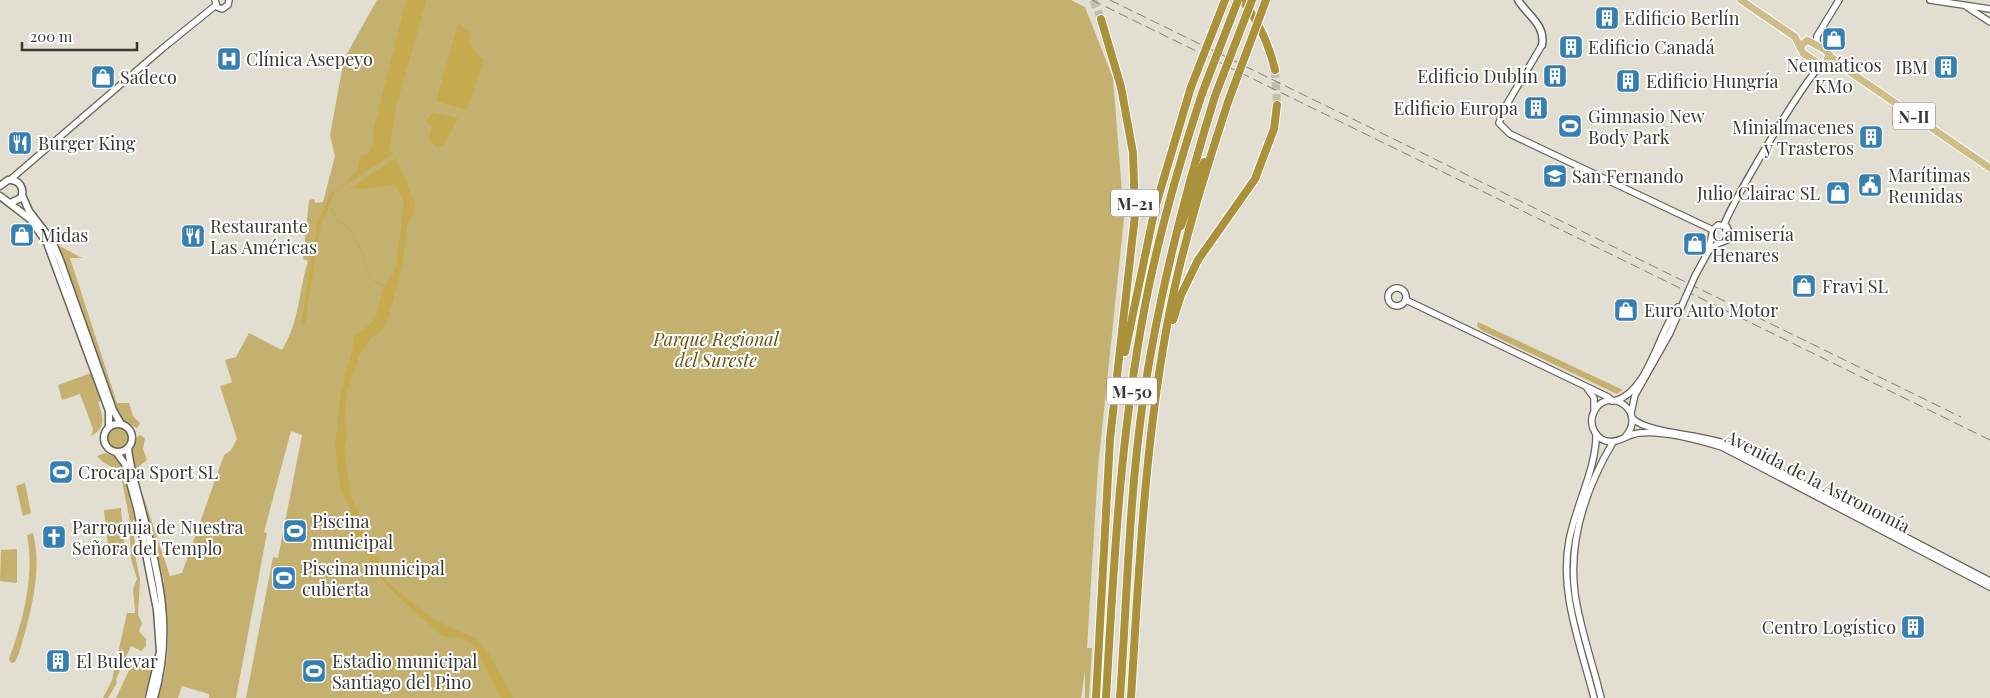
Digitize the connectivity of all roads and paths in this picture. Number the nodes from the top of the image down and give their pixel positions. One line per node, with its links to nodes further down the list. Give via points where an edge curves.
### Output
1 (229, 0): 11 (street, via 224,8 219,9)
2 (1225, 0): 47 (highway, M-50, bridge, via 1191,87 1155,208)
3 (1238, 0): 63 (highway, M-50, bridge, via 1203,91 1166,212 1138,348 1123,459)
4 (1242, 0): 24 (highway, via 1260,27)
5 (1252, 0): 40 (highway, M-50, bridge, via 1215,96 1187,185)
6 (1266, 0): 27 (highway, M-50, bridge)
7 (1518, 0): 18 (main road, via 1541,29)
8 (1741, 0): 20 (main road, N-II, via 1795,37)
9 (1839, 0): 14 (street)
10 (1930, 0): 12 (street)
11 (216, 3): 29 (street)
12 (1965, 5): 13 (street); 16 (street)
13 (1990, 9)
14 (1830, 15): 17 (street); 19 (street, via 1817,36)
15 (1101, 19): 47 (highway, M-21, via 1121,87 1133,153 1135,215)
16 (1990, 22)
17 (1808, 40): 19 (main road, N-II); 20 (main road, via 1803,41)
18 (1542, 45): 39 (street, via 1499,123 1510,134)
19 (1817, 45): 21 (main road, N-II)
20 (1800, 47): 22 (main road, N-II)
21 (1829, 55): 23 (main road); 26 (main road, N-II)
22 (1813, 60): 23 (main road, N-II); 25 (street)
23 (1824, 64): 25 (street); 26 (main road, N-II)
24 (1275, 70)
25 (1814, 71): 38 (street)
26 (1854, 74): 30 (main road, N-II)
27 (1228, 102): 40 (highway); 45 (highway, M-50, via 1191,220 1175,285)
28 (1277, 105): 45 (highway, via 1274,129 1255,179 1198,260 1181,294)
29 (29, 164): 32 (street); 33 (street, via 20,175)
30 (1990, 168)
31 (0, 175): 32 (main road)
32 (10, 180): 33 (main road); 34 (main road)
33 (20, 184): 35 (main road)
34 (0, 186)
35 (22, 195): 37 (main road, via 18,201); 51 (main road, via 52,241 113,410)
36 (1, 199): 37 (main road)
37 (10, 203): 52 (main road, via 30,219 47,243 109,411)
38 (1724, 225): 39 (street, via 1718,225); 41 (street, via 1729,230 1729,237)
39 (1712, 233): 41 (street); 42 (street)
40 (1174, 241): 64 (highway, M-50, via 1143,401 1130,536)
41 (1720, 242): 42 (street)
42 (1708, 252): 44 (street, bridge)
43 (1406, 300): 46 (street)
44 (1683, 303): 48 (street, via 1674,312 1639,380 1629,393); 50 (street, via 1635,396)
45 (1164, 351): 65 (highway, M-50, via 1146,486)
46 (1586, 386): 48 (street); 49 (street, via 1594,398)
47 (1117, 391): 62 (highway, M-50, via 1110,439)
48 (1613, 401): 49 (street, via 1603,403); 50 (street, via 1622,403)
49 (1594, 411): 53 (street, via 1592,422)
50 (1632, 416): 54 (street, via 1632,426); 58 (street, Avenida de la Astronomía, via 1648,428 1728,445)
51 (121, 424): 52 (main road); 56 (main road, via 131,432)
52 (109, 427): 57 (main road, via 105,442)
53 (1596, 434): 55 (street); 66 (street, via 1596,451 1573,523 1567,564 1570,598)
54 (1624, 438): 55 (street); 59 (street, Avenida de la Astronomía, via 1648,433 1689,438 1722,447)
55 (1613, 442): 67 (street, via 1585,503 1574,544 1573,563 1576,596)
56 (128, 448): 57 (main road); 61 (main road, via 148,530 165,626 163,665)
57 (116, 452): 60 (main road, via 125,464 135,499 158,610 160,652)
58 (1990, 582)
59 (1990, 586)
60 (150, 698)
61 (154, 698)
62 (1095, 698)
63 (1106, 698)
64 (1120, 698)
65 (1131, 698)
66 (1594, 698)
67 (1601, 698)

